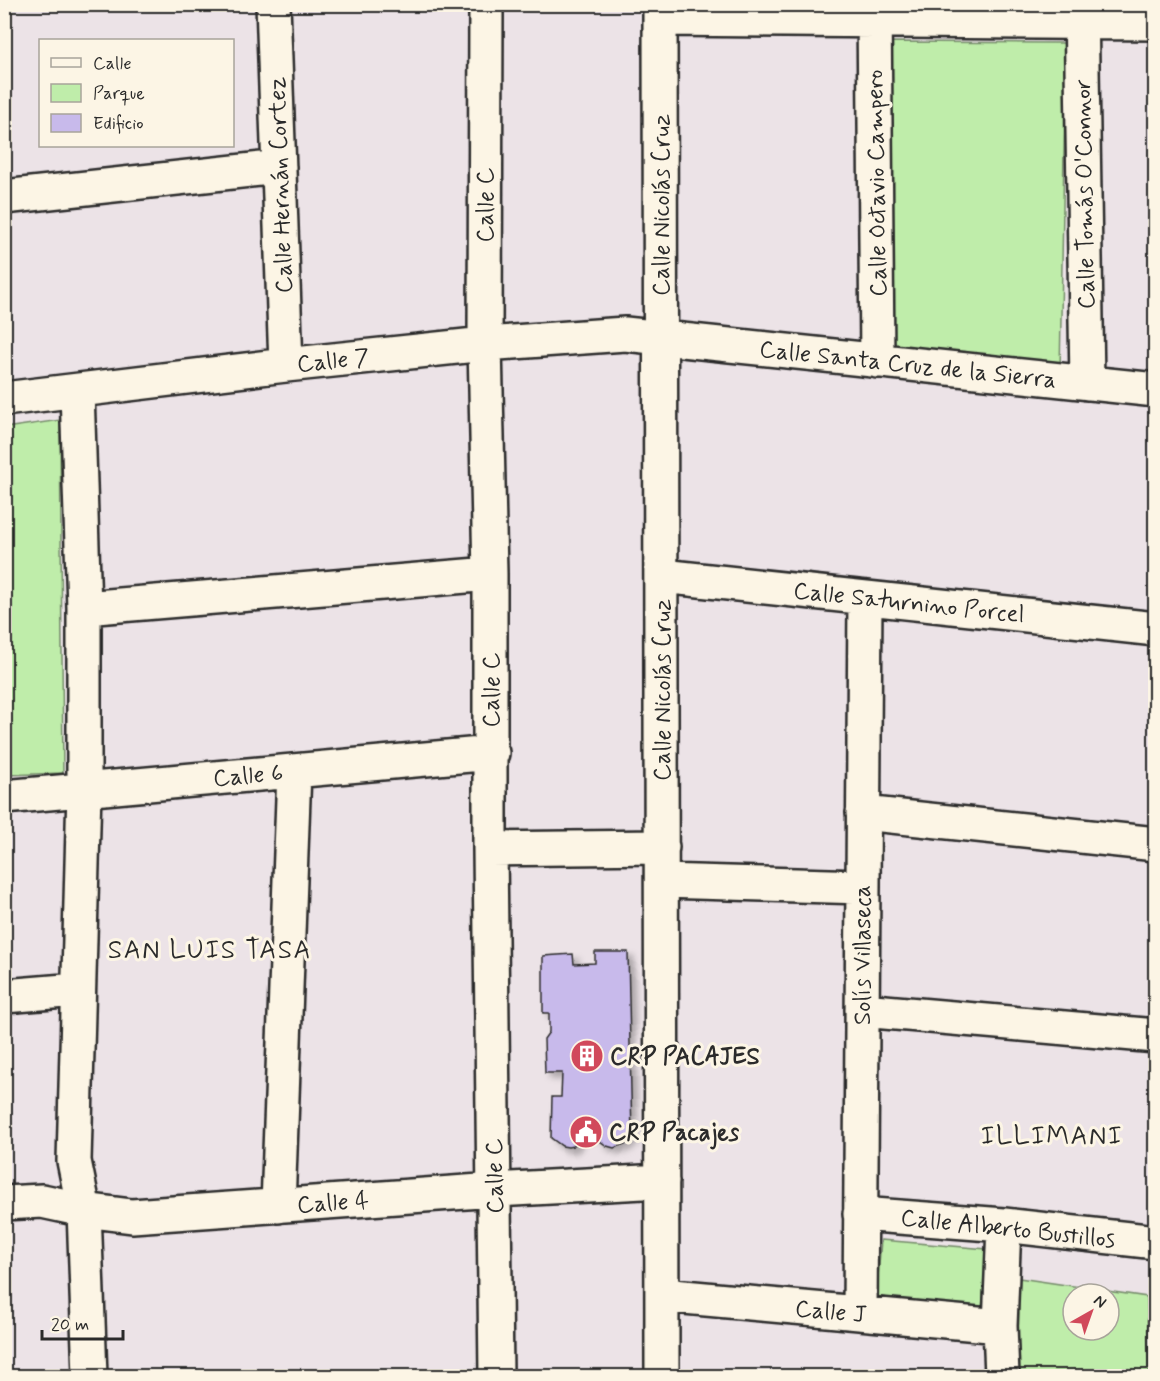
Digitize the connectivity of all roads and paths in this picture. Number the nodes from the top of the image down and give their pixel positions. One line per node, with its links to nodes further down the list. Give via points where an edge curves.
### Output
1 (273, 4): 7 (street, Calle Hernán Cortez)
2 (486, 4): 10 (street, Calle C)
3 (660, 12): 4 (street); 9 (street, Calle Nicolás Cruz)
4 (874, 13): 5 (street); 11 (street, Calle Octavio Campero)
5 (1081, 14): 6 (street); 13 (street, Calle Tomás O'Connor)
6 (1155, 23)
7 (279, 167): 8 (street); 12 (street, Calle Hernán Cortez)
8 (4, 197)
9 (661, 338): 10 (street, Calle 7, via 625,334); 11 (street, Calle Santa Cruz de la Sierra); 18 (street, Calle Nicolás Cruz)
10 (485, 344): 12 (street, Calle 7); 17 (street, Calle C)
11 (877, 362): 13 (street, Calle Santa Cruz de la Sierra)
12 (286, 365): 15 (street, Calle 7)
13 (1087, 383): 14 (street, Calle Santa Cruz de la Sierra)
14 (1155, 390)
15 (77, 391): 16 (street, Calle 7); 20 (street)
16 (4, 399)
17 (490, 574): 20 (street); 22 (street, Calle C)
18 (662, 576): 19 (street, Calle Saturnino Porcel); 28 (street, Calle Nicolás Cruz)
19 (865, 598): 21 (street, Calle Saturnino Porcel); 26 (street, Solís Villaseca)
20 (84, 608): 24 (street)
21 (1155, 629)
22 (492, 753): 23 (street, Calle 6); 29 (street, Calle C)
23 (294, 771): 24 (street, Calle 6); 39 (street)
24 (84, 790): 25 (street, Calle 6); 32 (street)
25 (4, 797)
26 (863, 813): 27 (street); 31 (street, Solís Villaseca)
27 (1155, 844)
28 (662, 847): 29 (street); 30 (street, Calle Nicolás Cruz)
29 (490, 849): 37 (street, Calle C)
30 (662, 881): 31 (street); 36 (street, Calle Nicolás Cruz)
31 (863, 887): 34 (street, Solís Villaseca)
32 (77, 990): 33 (street); 40 (street, via 74,1161)
33 (4, 996)
34 (862, 1010): 35 (street); 41 (street, Solís Villaseca)
35 (1155, 1036)
36 (662, 1181): 37 (street, Calle 4); 44 (street, Calle Nicolás Cruz)
37 (494, 1190): 39 (street, Calle 4); 48 (street, Calle C)
38 (4, 1203): 40 (street, Calle 4, via 42,1201)
39 (278, 1206): 40 (street, Calle 4, via 132,1216)
40 (84, 1210): 47 (street)
41 (860, 1214): 42 (street, Calle Alberto Bustillos); 45 (street, Solís Villaseca)
42 (1004, 1225): 43 (street, Calle Alberto Bustillos); 46 (street)
43 (1155, 1242)
44 (662, 1295): 45 (street, Calle J); 49 (street, Calle Nicolás Cruz)
45 (860, 1313): 46 (street, Calle J)
46 (1000, 1326): 50 (street)
47 (90, 1377)
48 (496, 1377)
49 (663, 1377)
50 (1002, 1377)

